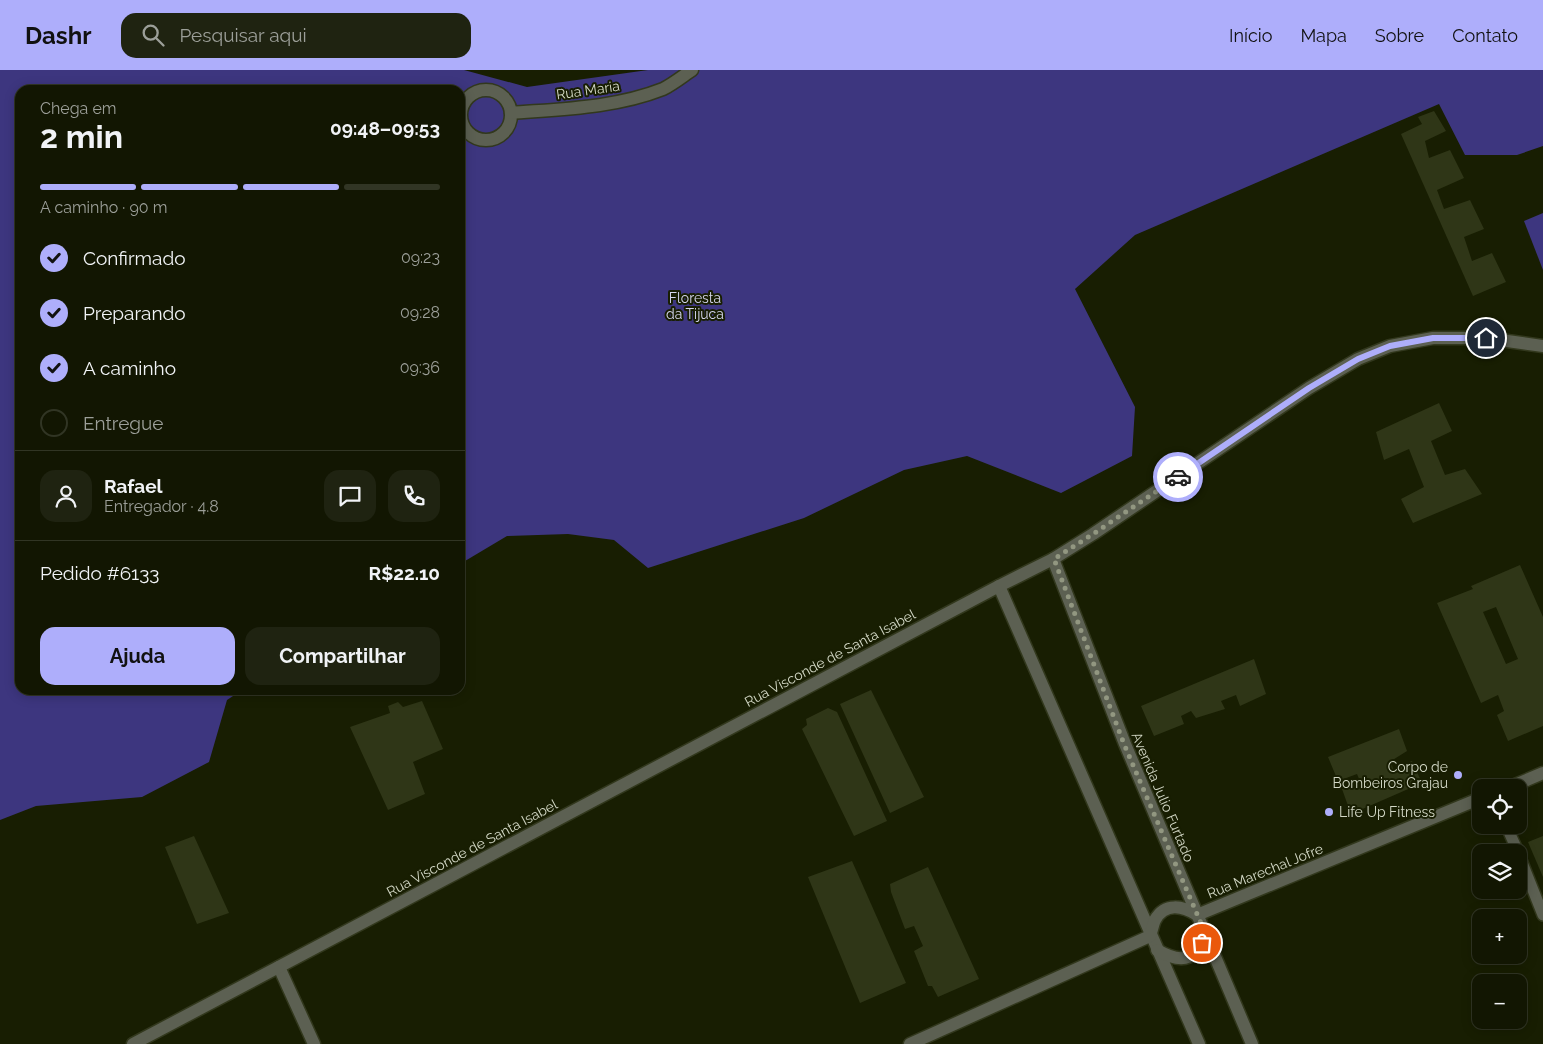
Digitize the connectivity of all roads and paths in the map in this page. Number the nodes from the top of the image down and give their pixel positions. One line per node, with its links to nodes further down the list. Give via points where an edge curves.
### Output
1 (692, 70): 2 (street, Rua Maria, via 665,88 638,97 582,108)
2 (511, 113)
3 (1543, 346): 4 (street, Rua Visconde de Santa Isabel, via 1486,338 1433,338 1390,346 1358,359 1309,388)
4 (1054, 559): 5 (street, Rua Visconde de Santa Isabel); 11 (street, Avenida Julio Furtado, via 1124,744)
5 (999, 586): 13 (street); 15 (street, Rua Visconde de Santa Isabel)
6 (1543, 773): 7 (street)
7 (1527, 780)
8 (1472, 802): 11 (street, Rua Marechal Jofre)
9 (1527, 876): 10 (lane)
10 (1543, 914)
11 (1197, 915): 12 (street, Avenida Julio Furtado); 13 (street, Rua Marechal Jofre, via 1187,908 1163,911 1155,920)
12 (1203, 928): 14 (street, via 1202,943 1195,953 1183,959 1171,958); 20 (street, Avenida Julio Furtado)
13 (1150, 936): 14 (street); 18 (street)
14 (1157, 950): 19 (street)
15 (279, 967): 16 (street, Rua Visconde de Santa Isabel); 17 (street)
16 (132, 1044)
17 (314, 1044)
18 (910, 1044)
19 (1198, 1044)
20 (1252, 1044)

